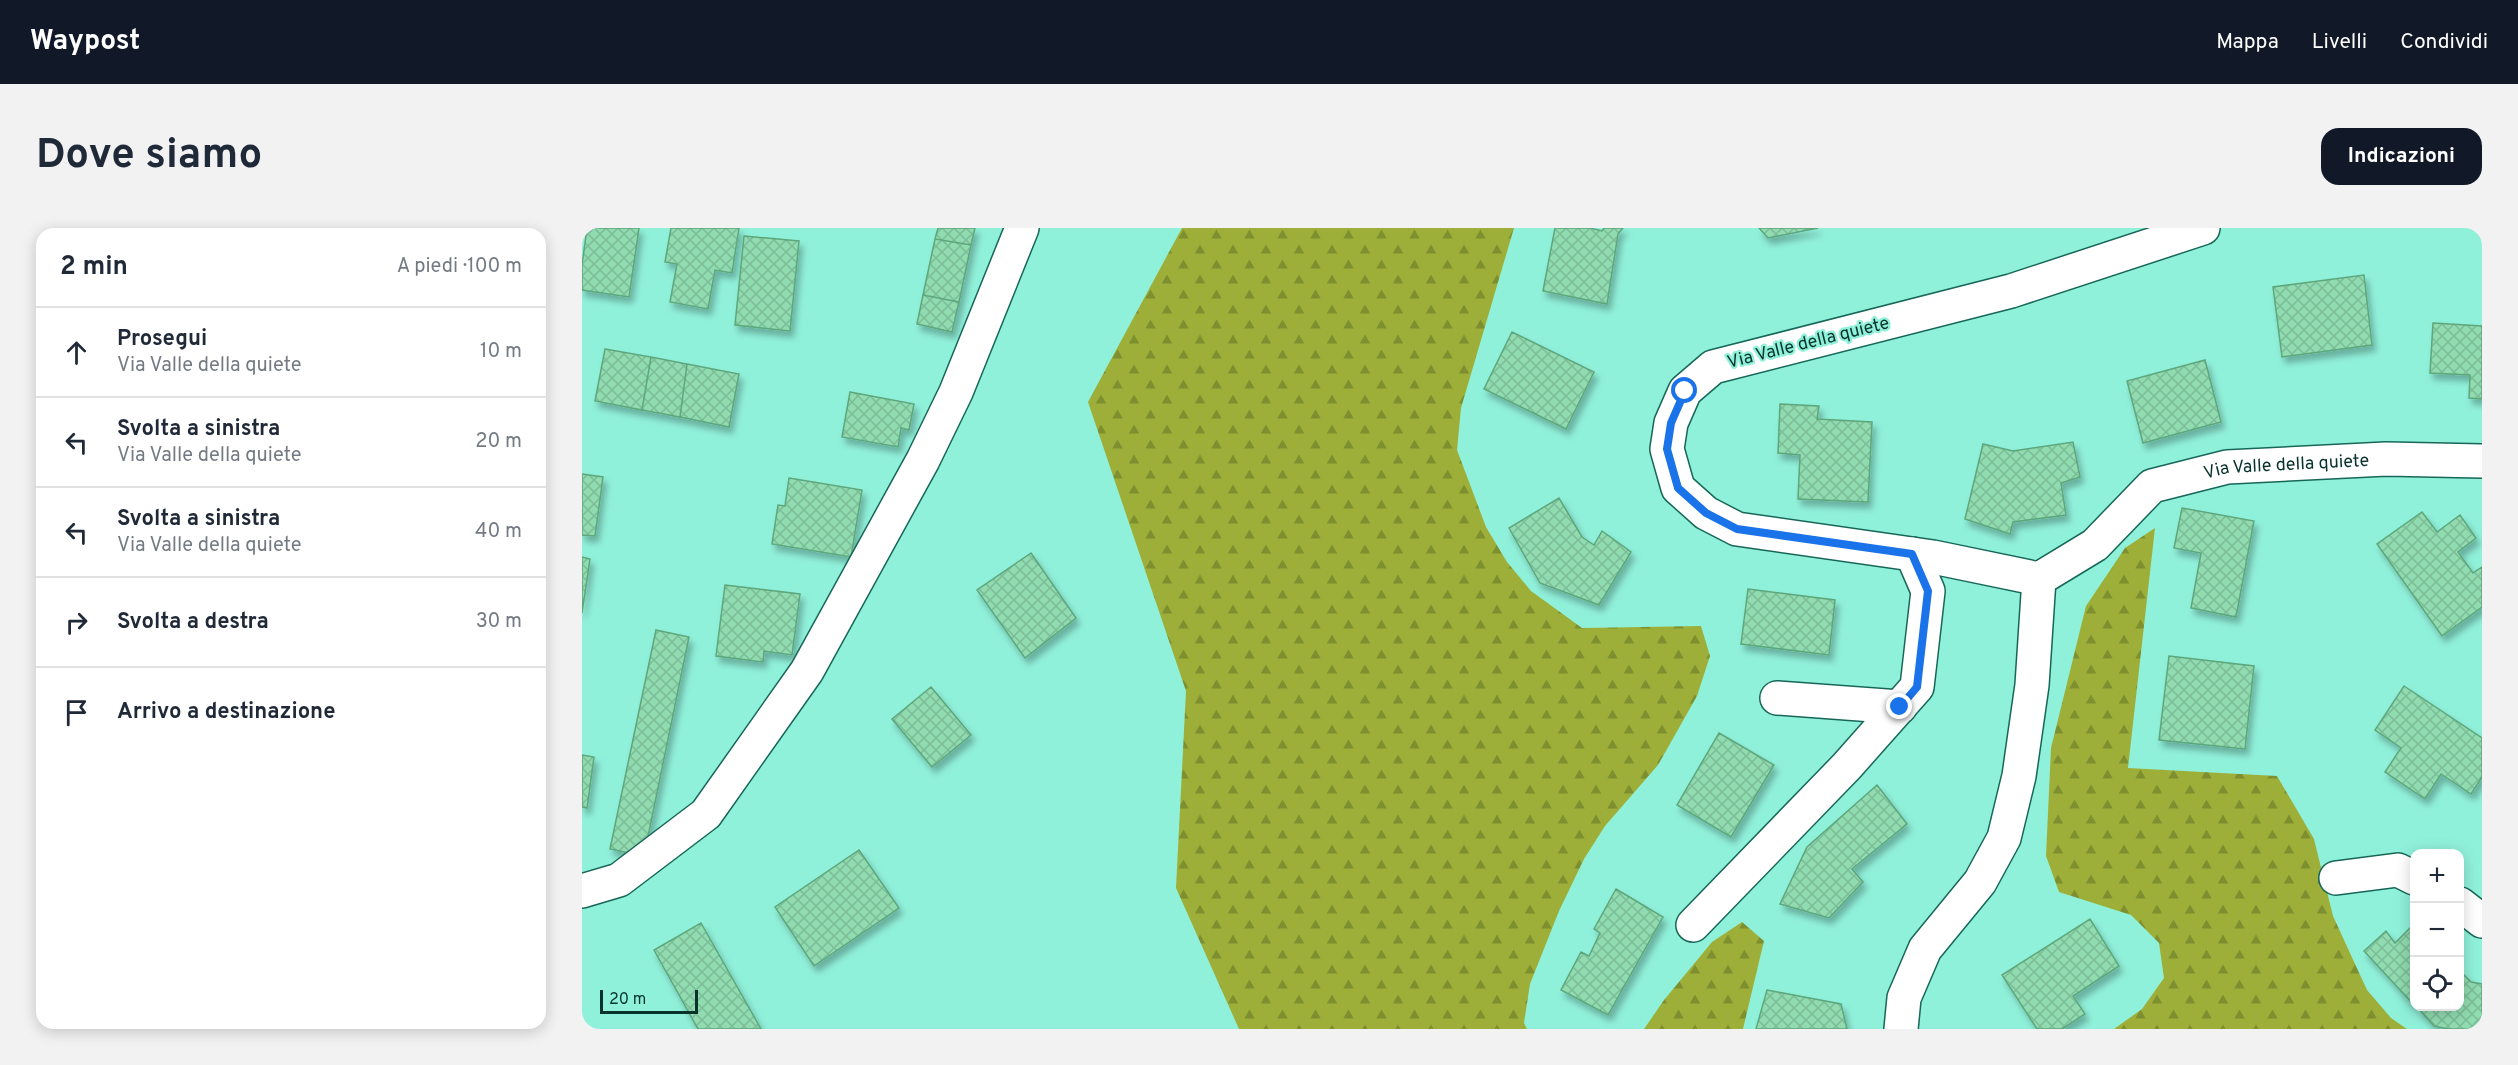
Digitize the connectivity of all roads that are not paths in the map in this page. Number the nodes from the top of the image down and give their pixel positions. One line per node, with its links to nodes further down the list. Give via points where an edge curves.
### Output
1 (1022, 228): 10 (street, via 965,372 928,450 807,671 706,814 619,880)
2 (2203, 228): 4 (street, Via Valle della quiete, via 2011,291 1713,367 1685,391 1671,423 1667,449 1678,488 1706,513 1737,529)
3 (2482, 461): 5 (street, Via Valle della quiete, via 2386,459 2227,467 2152,486 2095,545)
4 (1912, 554): 5 (street, Via Valle della quiete); 7 (street, via 1928,591 1917,687)
5 (2039, 579): 14 (street, via 2032,686 2019,777 2004,838 1980,882 1924,949 1905,998)
6 (1777, 698): 7 (street)
7 (1900, 707): 13 (street)
8 (2410, 876): 9 (street, via 2398,870)
9 (2336, 878)
10 (582, 891)
11 (2464, 907): 12 (street)
12 (2482, 921)
13 (1693, 925)
14 (1901, 1029)

